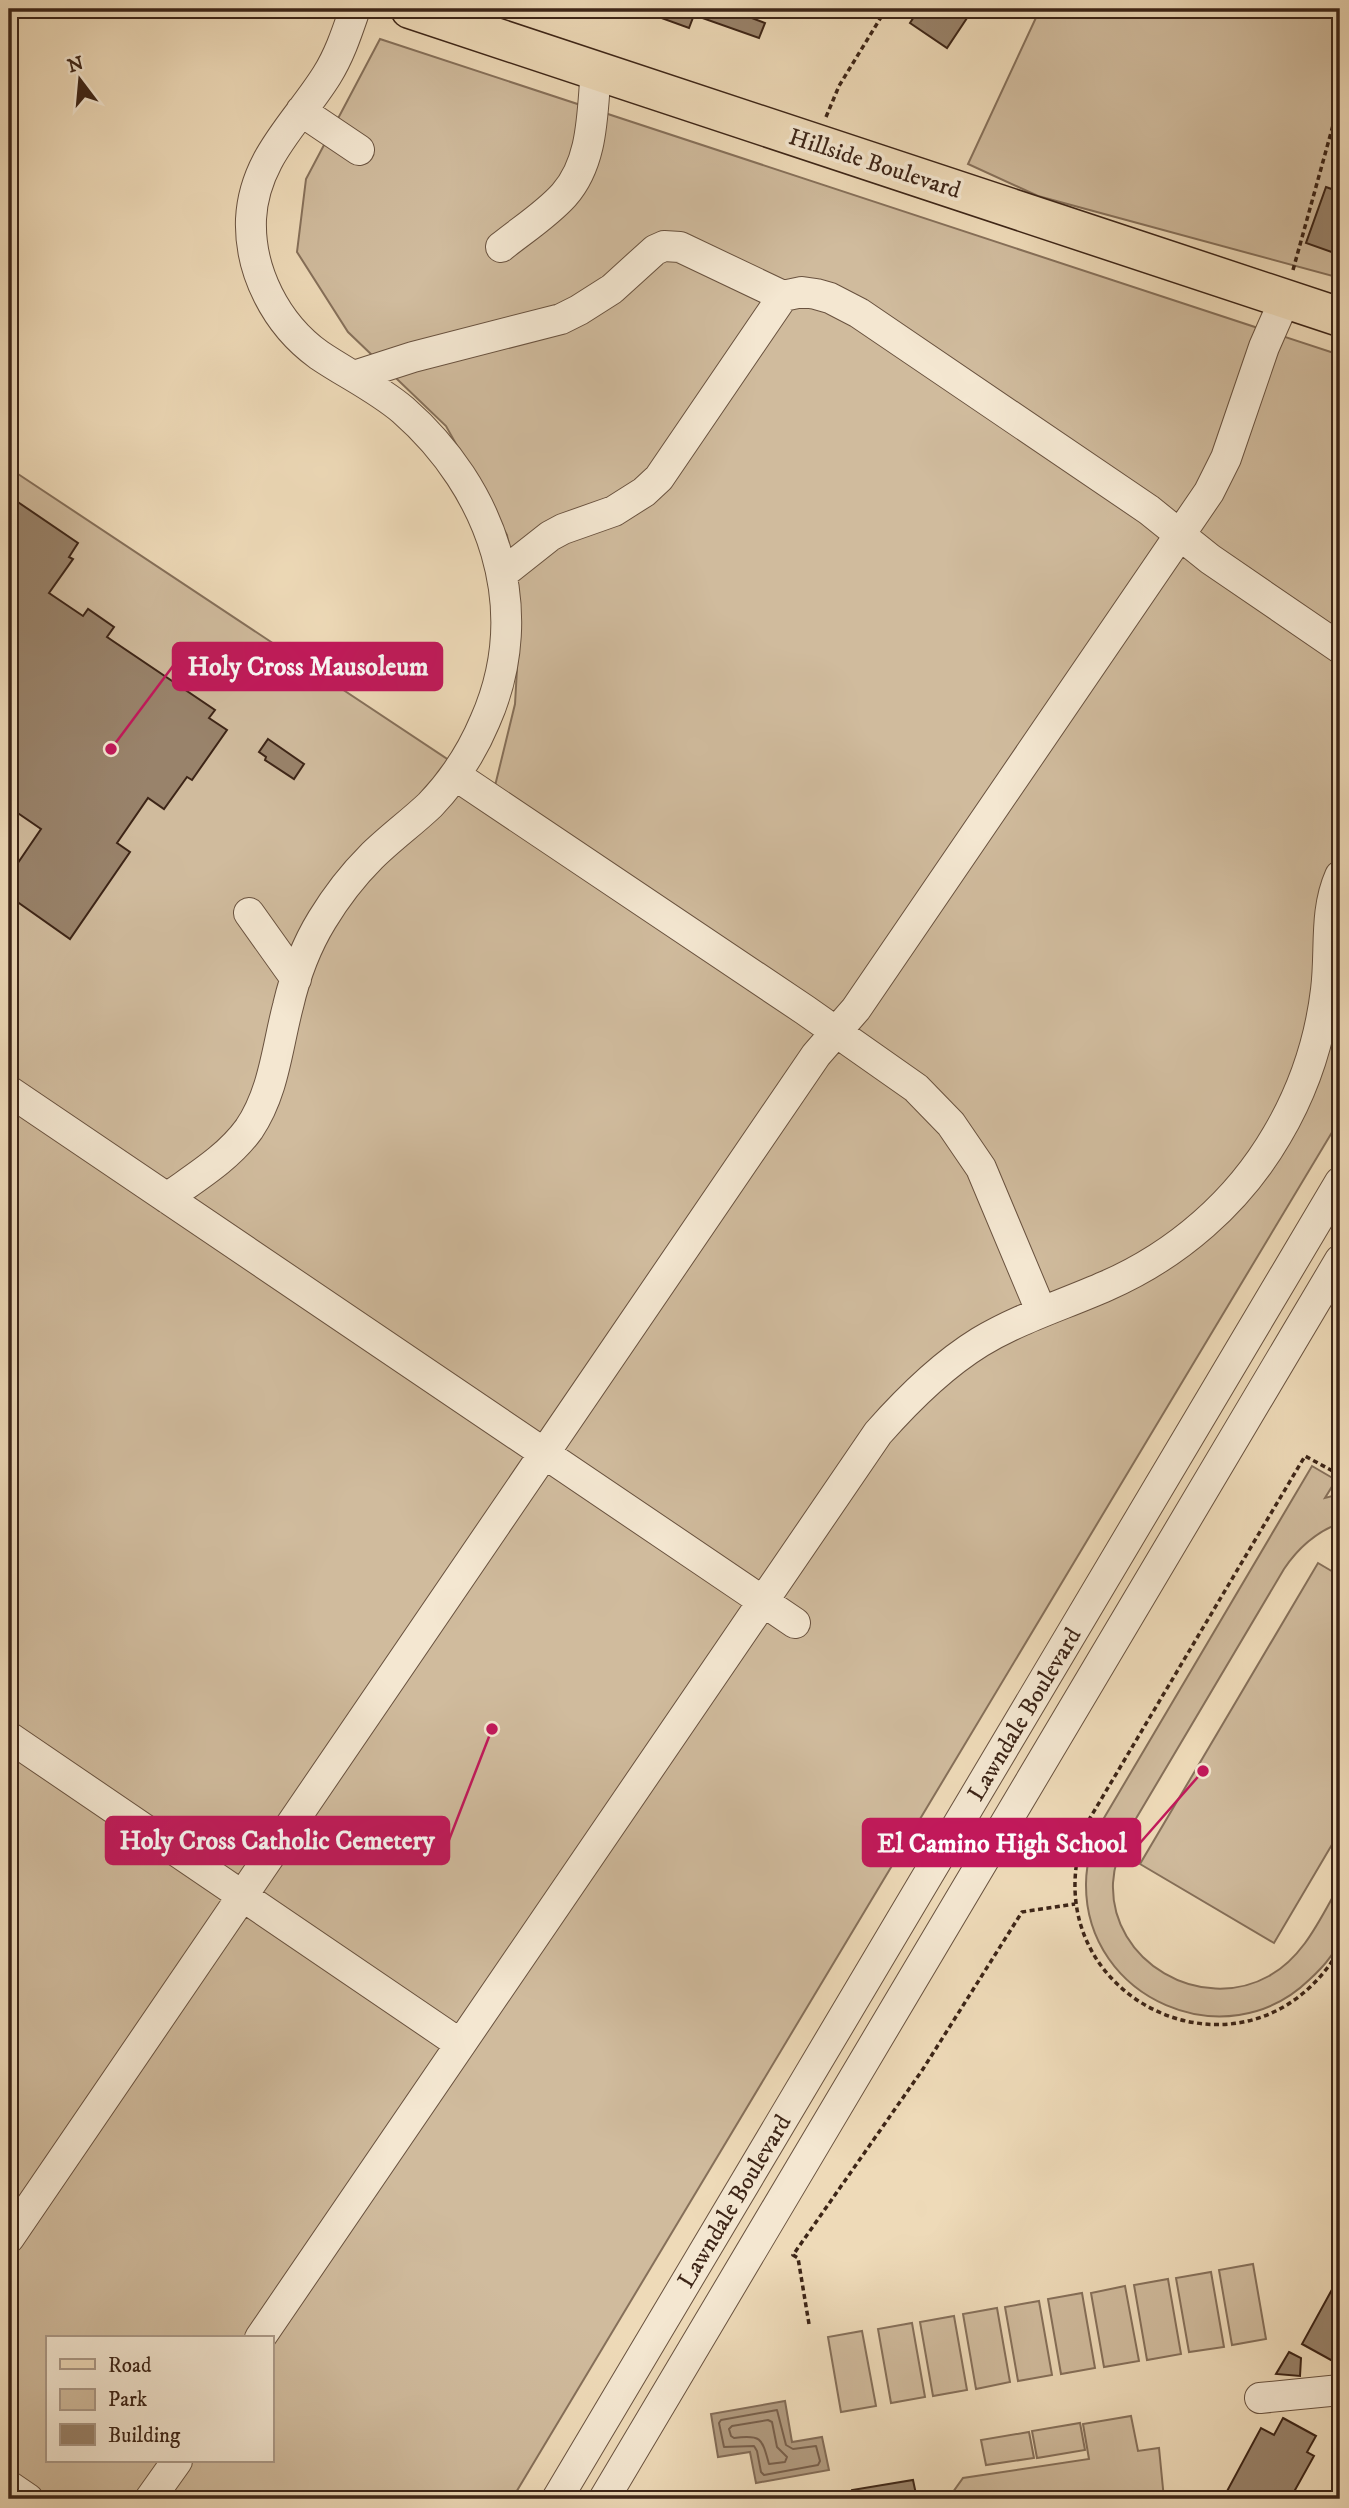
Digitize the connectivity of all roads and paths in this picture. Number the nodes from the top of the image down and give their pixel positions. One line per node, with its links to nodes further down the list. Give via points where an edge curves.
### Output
1 (355, 9): 6 (street, via 336,59)
2 (410, 9): 4 (main road, Hillside Boulevard)
3 (886, 9): 7 (path, via 839,86)
4 (596, 70): 7 (main road, Hillside Boulevard); 9 (street, via 590,139 580,170 557,201)
5 (1340, 100): 11 (path)
6 (301, 111): 8 (street); 13 (street, via 276,143 258,180 251,216 254,257 269,296 290,328 318,354)
7 (815, 144): 11 (main road, Hillside Boulevard)
8 (359, 150)
9 (500, 247)
10 (783, 296): 13 (street, via 689,250 664,246 612,289 561,319); 14 (street, via 817,294 859,313); 15 (street, via 645,492 550,536)
11 (1285, 299): 12 (main road, Hillside Boulevard); 14 (street, via 1226,458)
12 (1340, 317)
13 (354, 376): 15 (street, via 395,404 446,453 479,507)
14 (1180, 535): 16 (street); 21 (street, via 856,1009)
15 (502, 574): 17 (street, via 504,642 498,684 486,719)
16 (1340, 648)
17 (455, 775): 20 (street, via 351,878 318,926); 21 (street)
18 (1340, 876): 26 (street, via 1330,907 1326,989 1314,1050 1292,1107 1260,1161 1217,1211 1164,1255 1105,1286)
19 (249, 913): 20 (street)
20 (296, 979): 24 (street, via 260,1111 226,1154)
21 (836, 1031): 26 (street, via 907,1081 951,1124 981,1168); 27 (street)
22 (9, 1091): 24 (street)
23 (1340, 1182): 45 (street, Lawndale Boulevard)
24 (167, 1198): 27 (street)
25 (1340, 1260): 46 (street, Lawndale Boulevard)
26 (1041, 1311): 29 (street, via 979,1343 900,1408 861,1456)
27 (544, 1453): 29 (street); 32 (street)
28 (1340, 1475): 33 (path, via 1305,1456 1090,1818 1077,1855)
29 (762, 1600): 30 (street); 35 (street)
30 (795, 1623)
31 (9, 1737): 32 (street)
32 (243, 1896): 35 (street); 36 (street)
33 (1075, 1904): 34 (path, via 1090,1950 1111,1978 1142,2005 1185,2022 1235,2024 1280,2009 1320,1978); 37 (path, via 1022,1912 923,2069 793,2255)
34 (1340, 1950)
35 (460, 2044): 38 (street)
36 (9, 2238)
37 (809, 2324)
38 (261, 2336)
39 (1340, 2390): 40 (street)
40 (1260, 2398)
41 (176, 2462): 44 (street)
42 (9, 2486): 43 (street)
43 (28, 2499)
44 (150, 2499)
45 (557, 2499)
46 (604, 2499)

